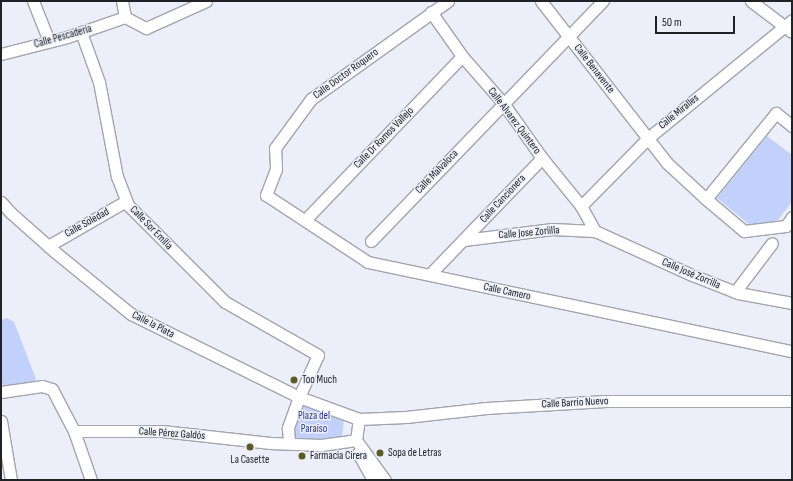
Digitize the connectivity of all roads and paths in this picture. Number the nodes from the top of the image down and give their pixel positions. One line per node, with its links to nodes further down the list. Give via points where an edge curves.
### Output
1 (33, 1): 13 (street)
2 (122, 1): 9 (street)
3 (206, 1): 9 (street, via 146,28)
4 (448, 1): 8 (street, Calle Doctor Roquero)
5 (541, 1): 12 (street, Calle Benavente)
6 (603, 1): 12 (street, Calle Malvaloca)
7 (751, 1): 10 (street)
8 (431, 12): 15 (street, Calle Alvarez Quintero); 20 (street, Calle Doctor Roquero, via 311,99 275,148)
9 (125, 18): 11 (street, Calle Pescadería)
10 (789, 26): 18 (street, Calle Miralles)
11 (81, 32): 13 (street, Calle Pescadería); 22 (street, Calle Sor Emilia, via 99,82 117,177)
12 (570, 37): 16 (street, Calle Malvaloca); 18 (street, Calle Benavente)
13 (49, 41): 14 (street, Calle Pescadería)
14 (1, 54)
15 (462, 56): 16 (street, Calle Alvarez Quintero); 26 (street, Calle Dr Ramos Vallejo)
16 (503, 103): 19 (street, Calle Alvarez Quintero); 29 (street, Calle Malvaloca)
17 (792, 126): 21 (street, via 776,113)
18 (648, 138): 21 (street, Calle Benavente, via 667,163); 24 (street, Calle Miralles)
19 (542, 158): 24 (street, Calle Alvarez Quintero); 28 (street, Calle Cancionera)
20 (276, 169): 26 (street, Calle Camero, via 266,195)
21 (706, 199): 25 (street, Calle Benavente, via 744,231 786,226)
22 (126, 201): 31 (street, Calle Soledad); 37 (street, Calle Sor Emilia, via 225,302 318,355)
23 (4, 205): 31 (street, Calle la Plata)
24 (580, 206): 27 (street, Calle Alvarez Quintero)
25 (792, 217)
26 (305, 220): 32 (street, Calle Camero, via 368,262)
27 (595, 230): 28 (street, Calle Jose Zoriilla, via 552,229); 33 (street, Calle José Zorrilla)
28 (464, 240): 32 (street, Calle Cancionera)
29 (371, 241)
30 (772, 243): 33 (street)
31 (48, 246): 37 (street, Calle la Plata, via 131,314)
32 (430, 274): 35 (street, Calle Camero)
33 (735, 292): 34 (street, Calle José Zorrilla)
34 (792, 303)
35 (792, 351)
36 (1, 392): 41 (street, via 42,386 52,388)
37 (299, 397): 39 (street); 43 (street, via 288,428)
38 (792, 402): 39 (street, Calle Barrio Nuevo, via 606,400)
39 (359, 419): 42 (street)
40 (1, 420): 44 (street)
41 (74, 431): 43 (street, Calle Pérez Galdós, via 162,431); 45 (street)
42 (354, 441): 43 (street, via 321,445); 46 (street); 47 (street)
43 (289, 443)
44 (11, 480)
45 (91, 480)
46 (373, 480)
47 (385, 480)

